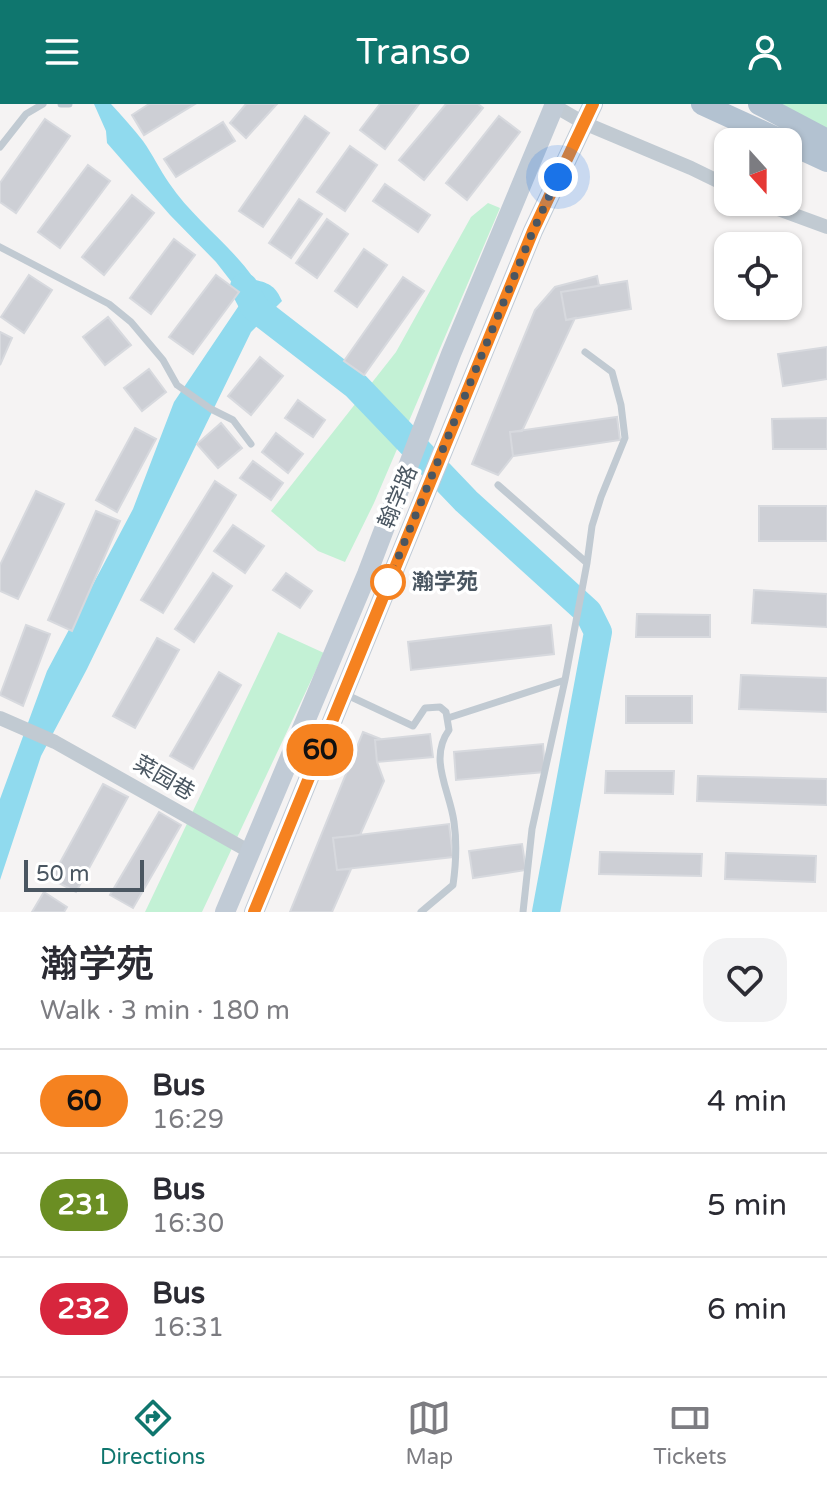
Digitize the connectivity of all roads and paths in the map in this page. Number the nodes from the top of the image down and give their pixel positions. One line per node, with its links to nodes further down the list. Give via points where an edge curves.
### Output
1 (43, 104): 11 (lane, via 26,114)
2 (61, 104): 3 (lane)
3 (69, 104)
4 (593, 104): 8 (street, 翰学路)
5 (702, 104): 9 (main road)
6 (759, 104): 10 (main road)
7 (554, 105): 8 (street); 26 (street, 翰学路)
8 (584, 123): 14 (street); 23 (street, 翰学路, via 533,231)
9 (754, 128)
10 (827, 140)
11 (0, 147)
12 (802, 150): 13 (main road)
13 (827, 161)
14 (714, 179)
15 (797, 216): 16 (street)
16 (827, 227)
17 (0, 247): 19 (lane, via 109,304 163,360 177,385 233,420)
18 (585, 352): 21 (lane, via 612,372 625,438 596,511)
19 (251, 444)
20 (498, 485): 21 (lane)
21 (587, 563): 22 (lane)
22 (565, 680): 25 (lane); 30 (lane, via 532,829)
23 (343, 693): 25 (lane, via 413,726 425,708 440,707); 28 (street, 翰学路)
24 (0, 718): 26 (street, 菜园巷, via 55,742)
25 (448, 718): 29 (lane, via 440,775 451,799 457,862 453,885)
26 (252, 853): 27 (street, 翰学路)
27 (225, 912)
28 (254, 912)
29 (421, 912)
30 (523, 912)

